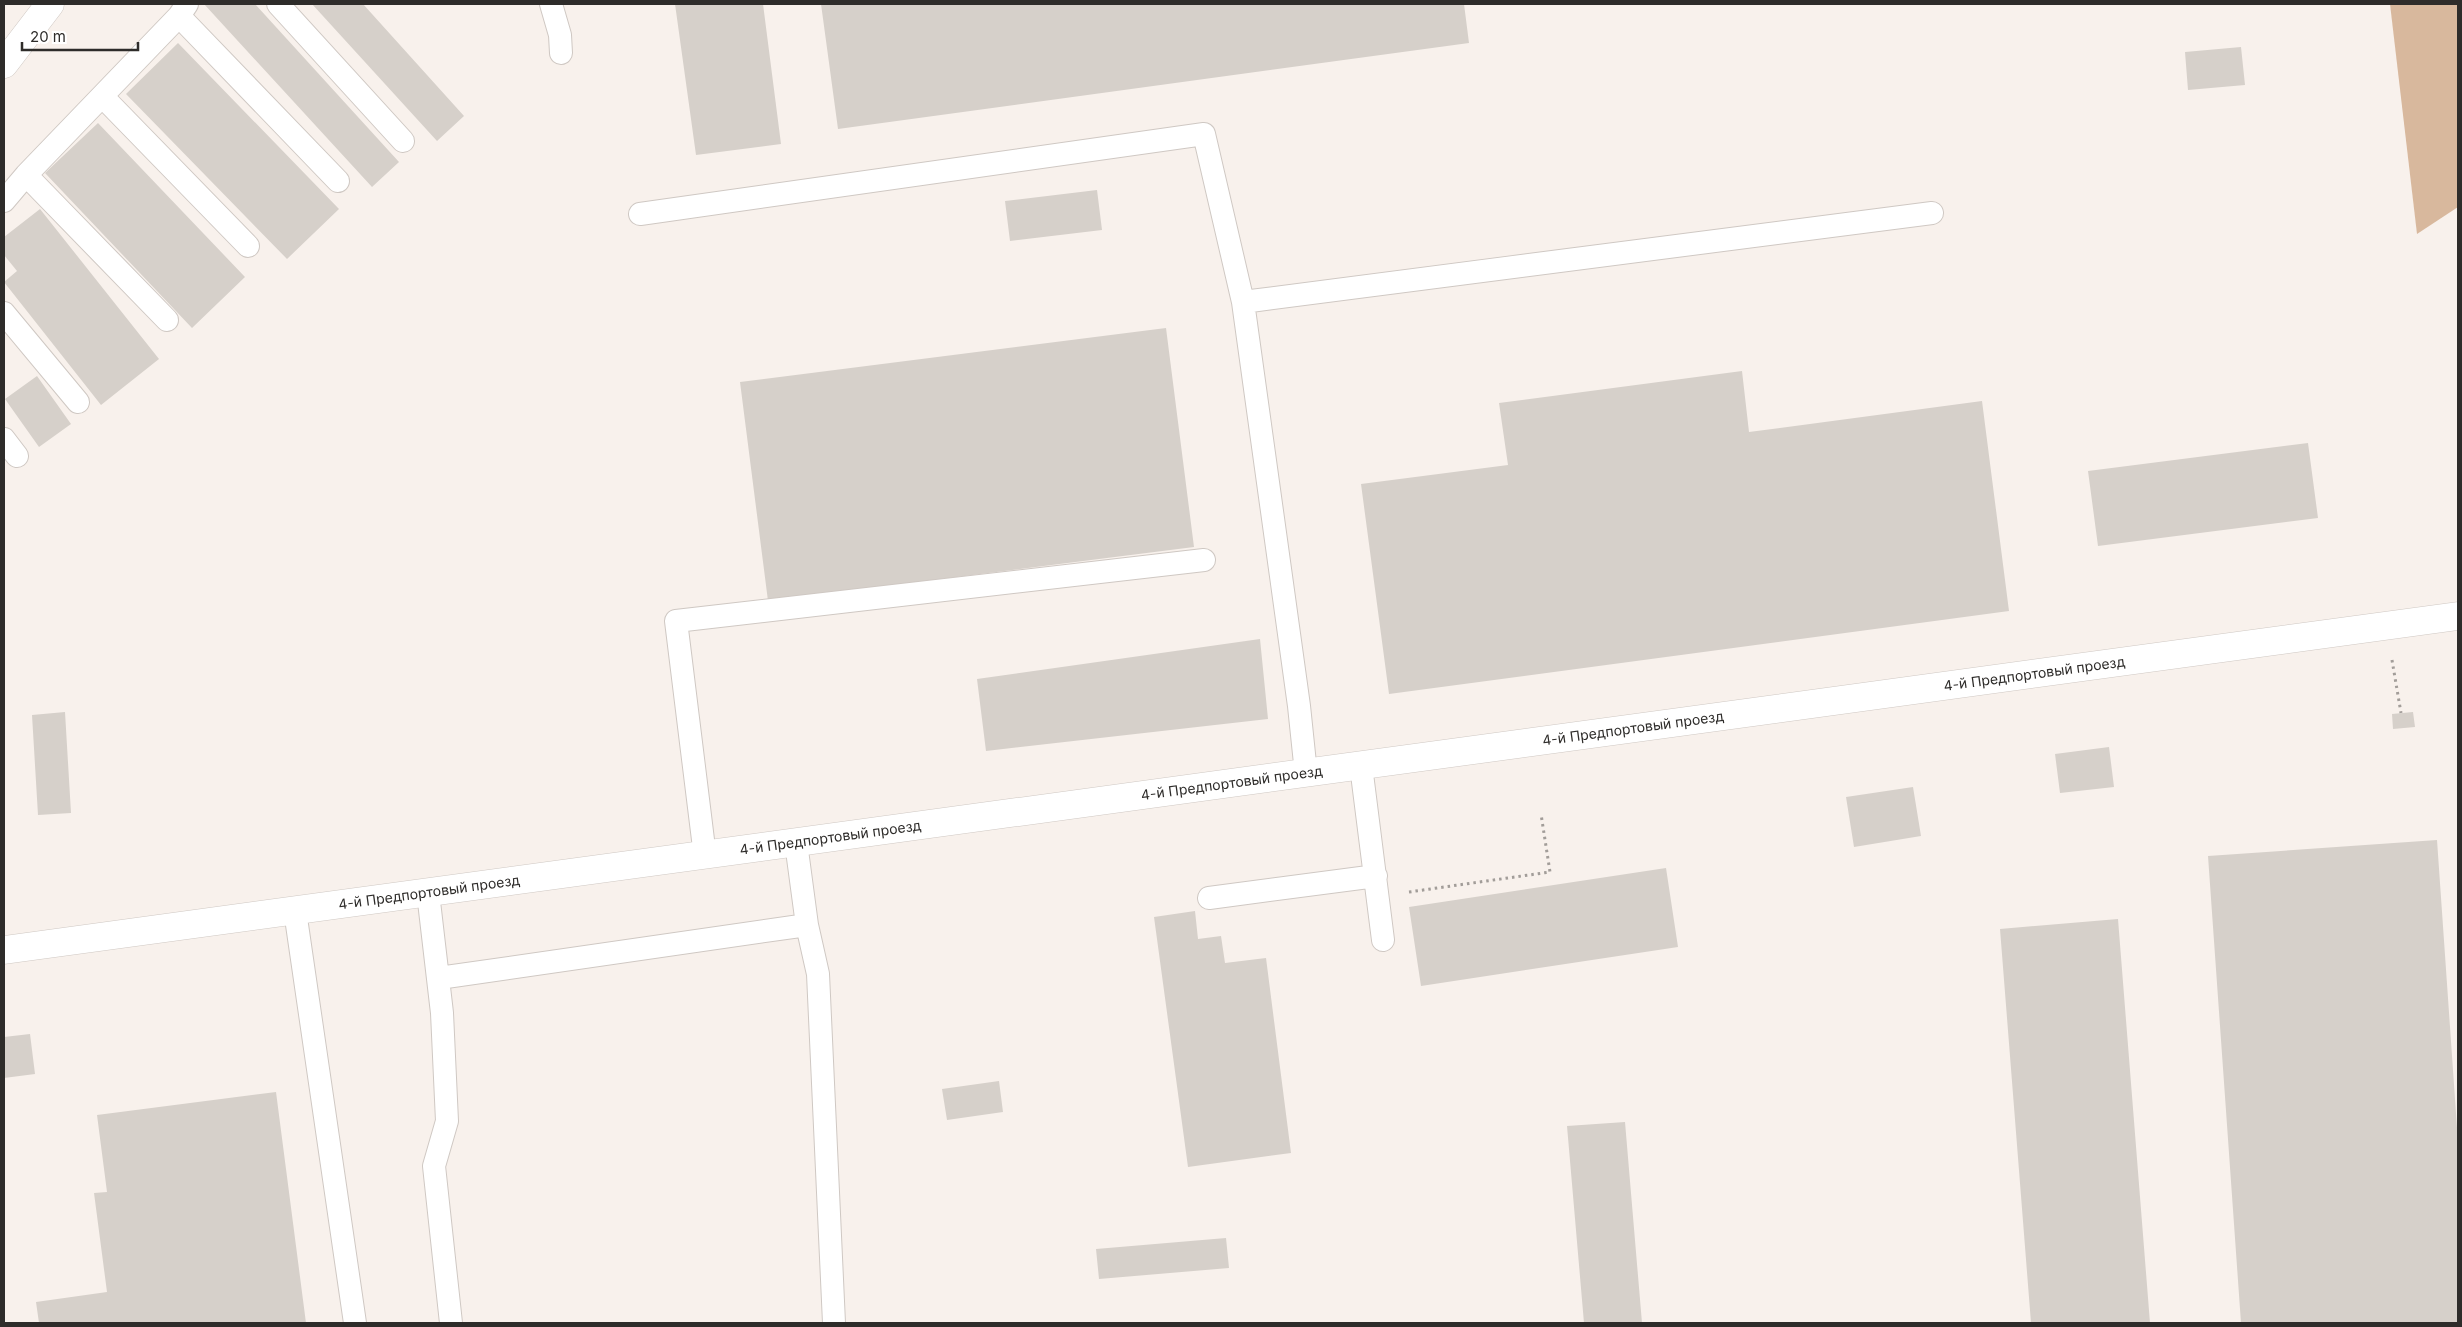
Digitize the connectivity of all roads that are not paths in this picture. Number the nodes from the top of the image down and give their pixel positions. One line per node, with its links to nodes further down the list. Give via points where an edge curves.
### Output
1 (50, 4): 6 (street)
2 (278, 4): 8 (lane)
3 (551, 4): 5 (lane, via 560,35)
4 (183, 10): 7 (lane); 10 (lane)
5 (561, 54)
6 (4, 64)
7 (102, 96): 9 (lane); 14 (lane)
8 (403, 141)
9 (26, 174): 11 (lane); 17 (lane)
10 (338, 181)
11 (4, 201)
12 (1932, 213): 15 (lane)
13 (640, 214): 15 (lane, via 1204,134)
14 (248, 246)
15 (1242, 302): 22 (lane)
16 (4, 313): 18 (lane)
17 (167, 320)
18 (78, 402)
19 (1204, 560): 24 (lane, via 676,621)
20 (2458, 616): 21 (street, 4-й Предпортовый проезд)
21 (1361, 766): 22 (street, 4-й Предпортовый проезд); 25 (lane)
22 (1306, 773): 23 (street, 4-й Предпортовый проезд)
23 (796, 843): 24 (street, 4-й Предпортовый проезд); 29 (lane)
24 (705, 856): 26 (street, 4-й Предпортовый проезд)
25 (1377, 886): 27 (lane); 30 (lane)
26 (428, 893): 28 (street, 4-й Предпортовый проезд); 32 (lane)
27 (1209, 898)
28 (295, 911): 31 (street, 4-й Предпортовый проезд); 33 (lane)
29 (807, 925): 32 (lane); 35 (lane, via 818,974)
30 (1384, 940)
31 (4, 950)
32 (439, 978): 34 (lane, via 447,1121 434,1166)
33 (356, 1323)
34 (451, 1323)
35 (834, 1323)

